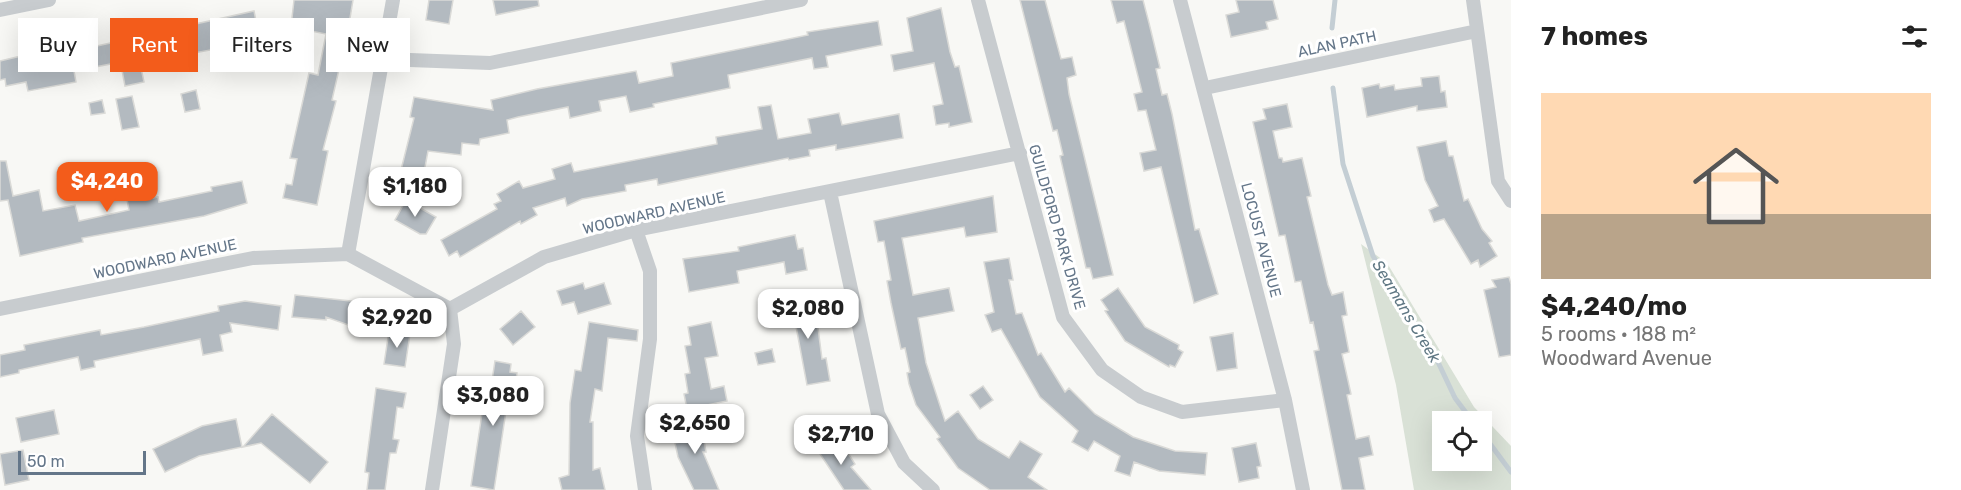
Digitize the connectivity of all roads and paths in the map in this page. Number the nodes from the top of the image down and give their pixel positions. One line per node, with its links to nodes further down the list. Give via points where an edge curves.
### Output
1 (49, 0): 7 (street)
2 (393, 0): 8 (street)
3 (801, 0): 10 (street, via 490,63)
4 (978, 0): 13 (street, GUILDFORD PARK DRIVE)
5 (1180, 0): 12 (street, LOCUST AVENUE)
6 (1473, 0): 9 (street)
7 (0, 10)
8 (390, 18)
9 (1477, 32): 12 (street, ALAN PATH); 14 (street)
10 (410, 60)
11 (381, 72): 18 (street)
12 (1204, 88): 21 (street, LOCUST AVENUE)
13 (1020, 153): 15 (street, WOODWARD AVENUE); 21 (street, GUILDFORD PARK DRIVE, via 1063,316 1102,370 1141,397 1182,412)
14 (1504, 178): 16 (street)
15 (830, 192): 17 (street, WOODWARD AVENUE); 24 (street, via 878,414 904,463)
16 (1511, 201)
17 (636, 230): 20 (street, WOODWARD AVENUE, via 544,257); 23 (street, via 650,272 650,339 638,436)
18 (348, 254): 19 (street, WOODWARD AVENUE, via 253,258); 20 (street)
19 (0, 309)
20 (450, 309): 22 (street, via 454,344)
21 (1285, 400): 25 (street, LOCUST AVENUE)
22 (432, 490)
23 (645, 490)
24 (933, 490)
25 (1303, 490)

